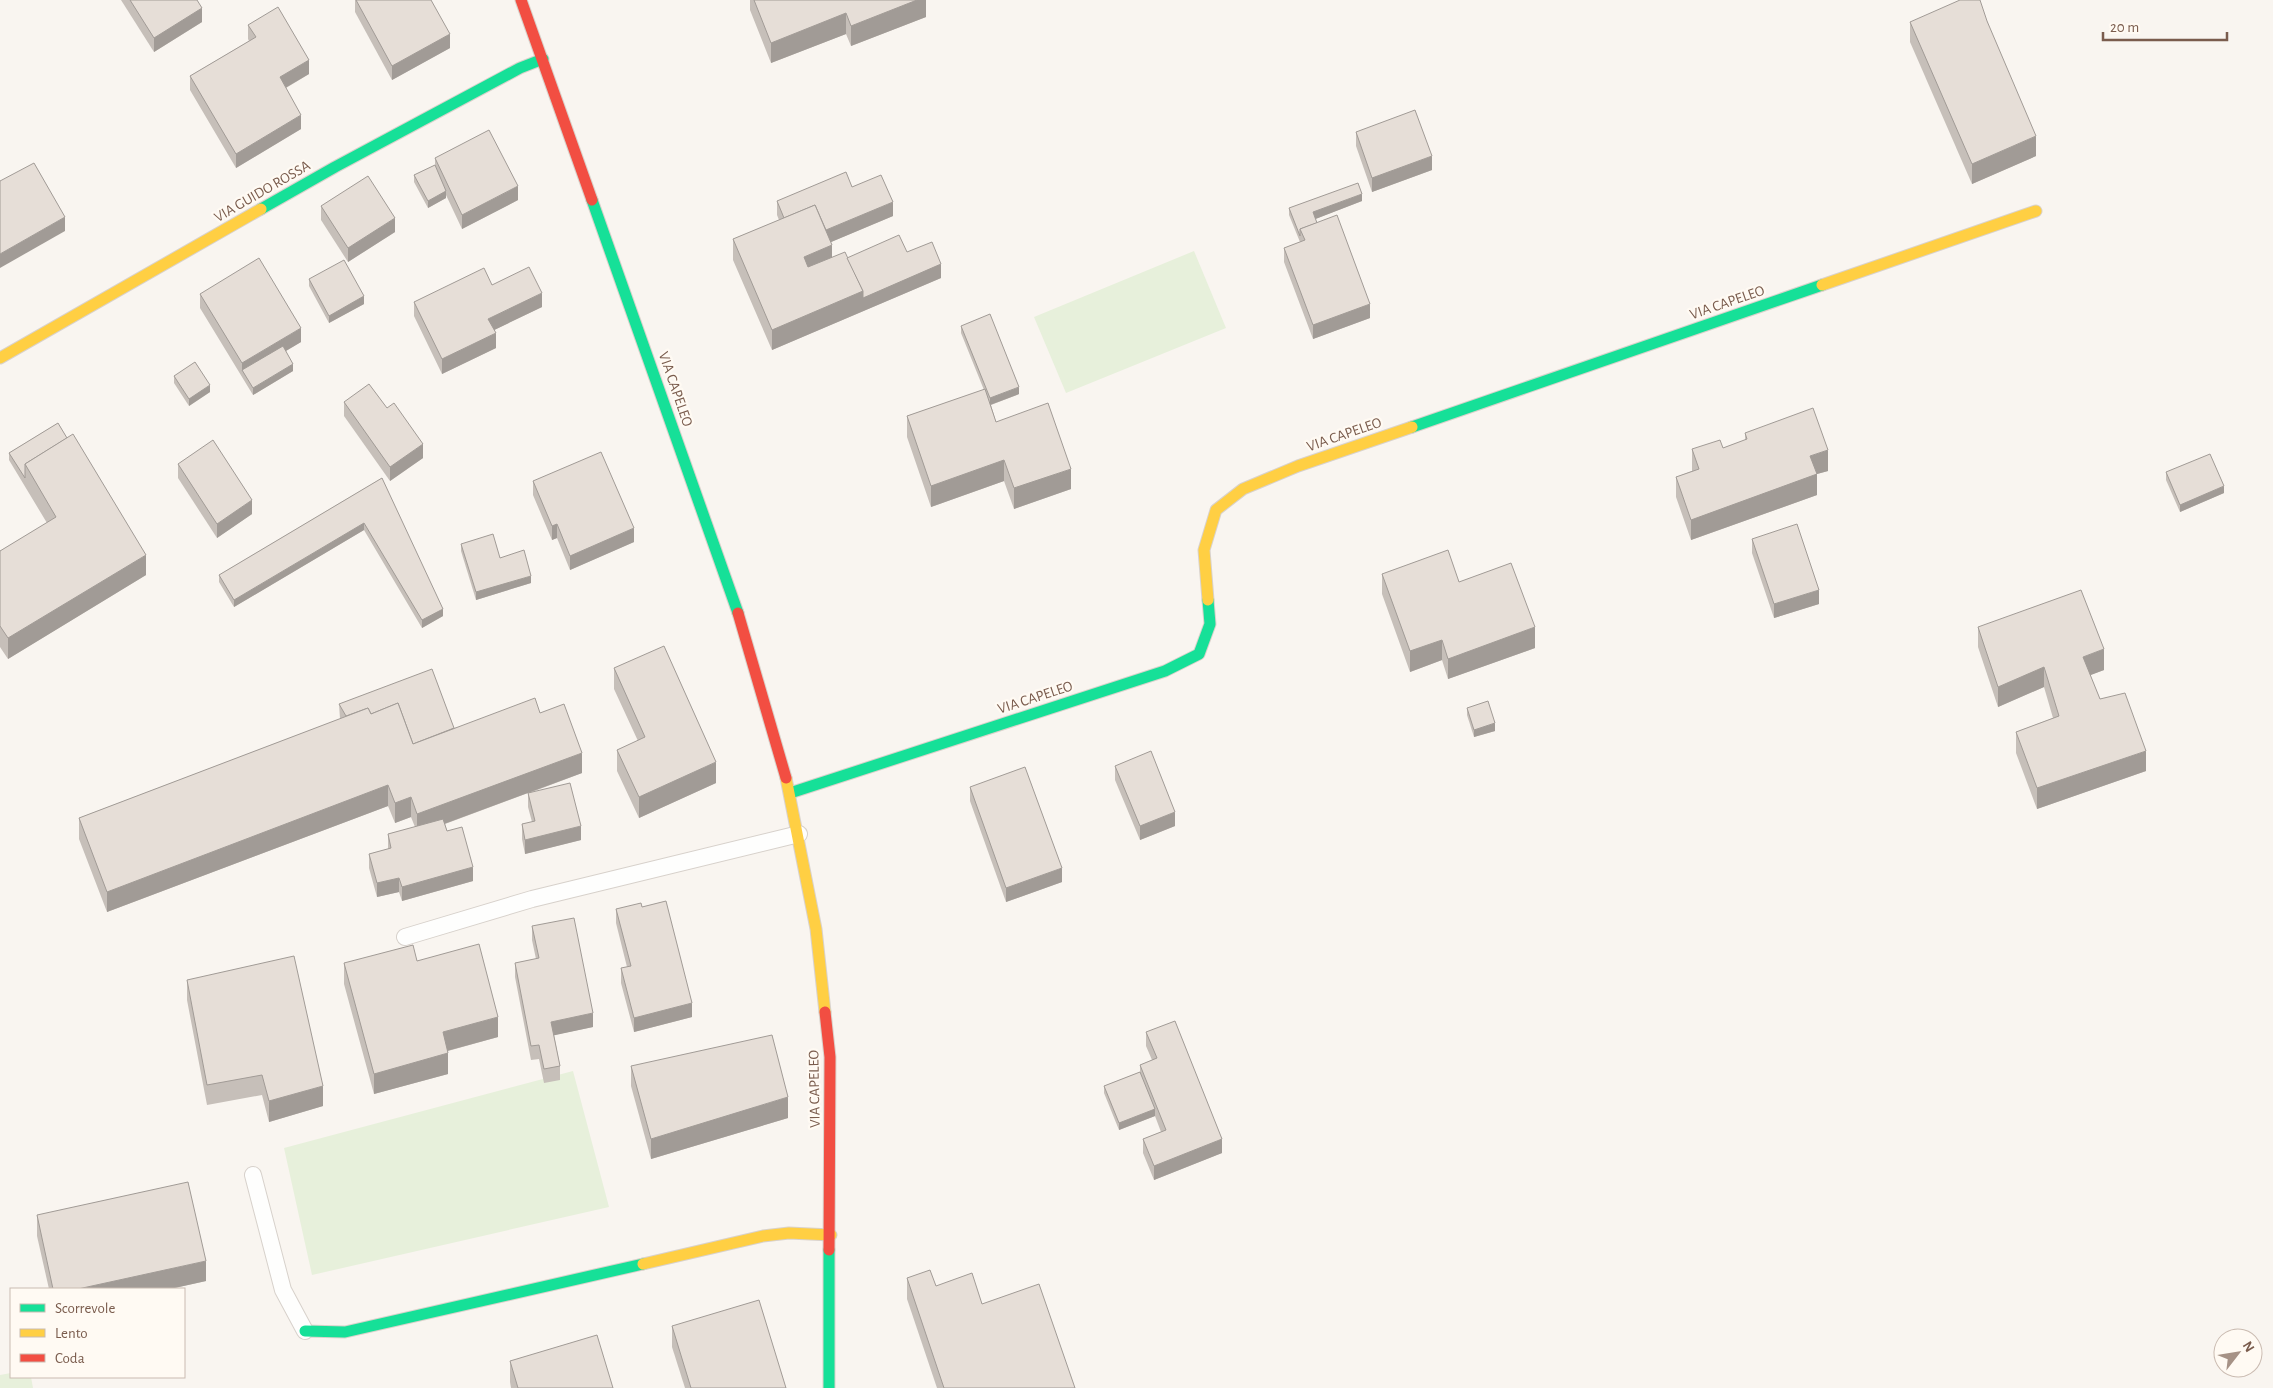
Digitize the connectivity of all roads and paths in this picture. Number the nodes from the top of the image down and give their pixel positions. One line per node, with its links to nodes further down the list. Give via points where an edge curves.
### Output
1 (521, 0): 2 (street, VIA CAPELEO)
2 (543, 59): 4 (street, VIA GUIDO ROSSA, via 520,68 336,167); 5 (street, VIA CAPELEO, via 737,610)
3 (2036, 212): 5 (street, VIA CAPELEO, via 1298,466 1243,489 1216,510 1204,550 1210,624 1199,654 1165,671)
4 (0, 358)
5 (790, 793): 6 (street, VIA CAPELEO)
6 (799, 834): 7 (lane, via 532,899); 9 (street, VIA CAPELEO, via 816,929 830,1057)
7 (405, 937)
8 (254, 1176): 10 (lane, via 284,1290)
9 (831, 1235): 10 (street, via 763,1236 344,1332); 11 (street, VIA CAPELEO)
10 (304, 1332)
11 (829, 1388)

